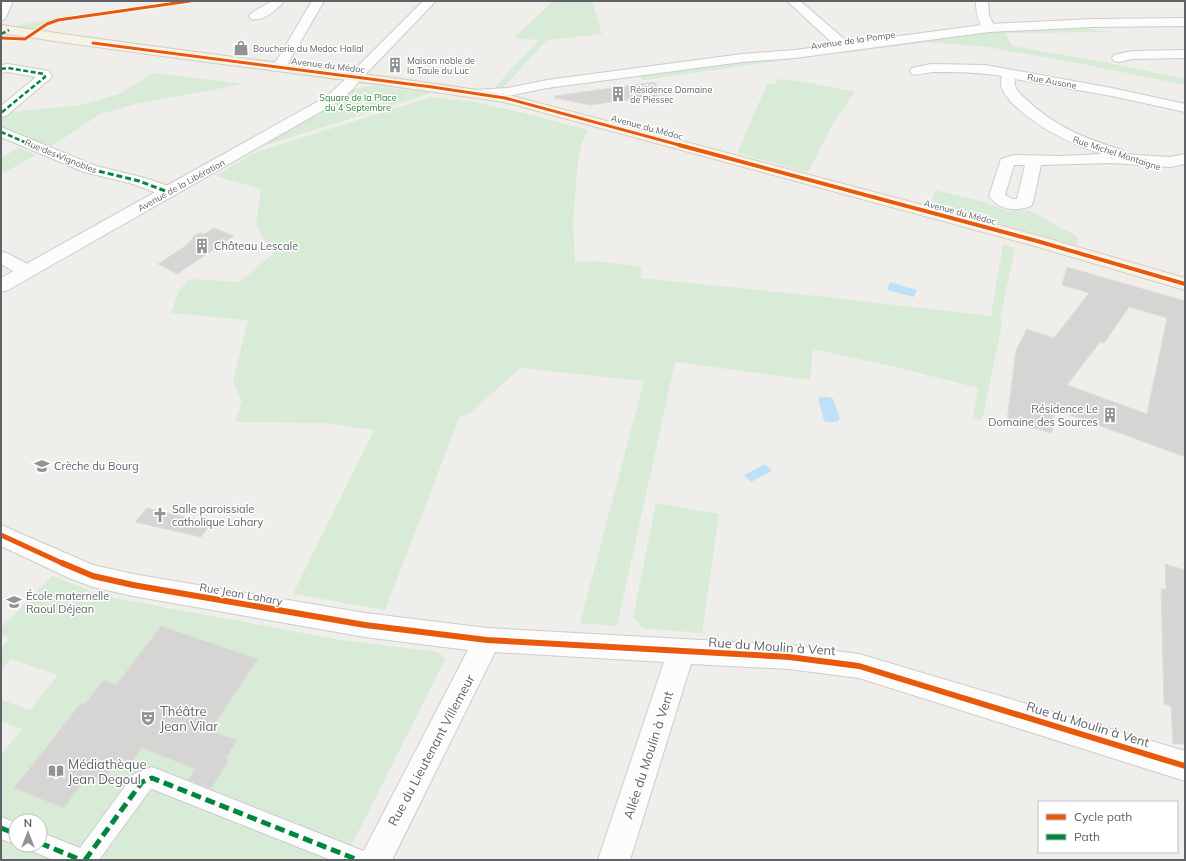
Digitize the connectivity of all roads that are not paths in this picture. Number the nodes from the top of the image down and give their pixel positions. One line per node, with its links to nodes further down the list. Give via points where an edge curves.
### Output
1 (6, 1): 7 (street)
2 (278, 1): 8 (street, via 268,10)
3 (318, 1): 17 (street, via 282,62)
4 (430, 1): 21 (street, Avenue de la Libération)
5 (793, 1): 14 (street)
6 (982, 1): 11 (street, via 982,14)
7 (1, 16)
8 (255, 16)
9 (1185, 22): 10 (street, Avenue de la Pompe)
10 (1044, 26): 11 (street, Avenue de la Pompe); 12 (street, Avenue de la Pompe)
11 (989, 28): 14 (street, Avenue de la Pompe)
12 (1185, 28)
13 (3, 32): 17 (main road, Avenue du Médoc)
14 (842, 44): 22 (street, Avenue de la Pompe, via 795,54 742,58)
15 (1185, 54): 16 (street, via 1132,55)
16 (1119, 58)
17 (276, 67): 21 (main road, Avenue du Médoc)
18 (1, 69): 26 (street, via 44,74 45,77)
19 (917, 71): 20 (street, Rue Ausone, via 931,68 975,68)
20 (1010, 74): 25 (street, Rue Ausone); 28 (street, Rue Michel Montaigne, via 1007,82 1010,92 1031,114 1048,126 1091,145)
21 (355, 77): 23 (main road, Avenue du Médoc); 32 (street, Avenue de la Libération, via 331,100)
22 (566, 82): 23 (street, Avenue de la Pompe, via 508,92); 24 (street, Avenue de la Pompe, via 545,89)
23 (481, 93): 24 (main road, Avenue du Médoc)
24 (536, 102): 35 (main road, Avenue du Médoc)
25 (1185, 108)
26 (1, 113)
27 (1, 132): 32 (street, Rue des Vignobles, via 90,169 139,181)
28 (1135, 159): 29 (street, via 1170,162); 30 (street); 31 (street, Rue Michel Montaigne)
29 (1185, 160)
30 (1034, 161)
31 (1185, 175)
32 (168, 192): 34 (street, Avenue de la Libération)
33 (1, 257): 34 (street)
34 (27, 271): 36 (street, Avenue de la Libération)
35 (1185, 284)
36 (1, 286)
37 (1, 535): 38 (street, Rue Jean Lahary, via 78,572 133,585 365,625)
38 (487, 640): 39 (street, Rue du Moulin à Vent); 45 (street, Rue du Lieutenant Villemeur)
39 (681, 651): 40 (street, Rue du Moulin à Vent, via 789,657 859,666 892,674); 46 (street, Allée du Moulin à Vent)
40 (1185, 766)
41 (48, 846): 42 (street)
42 (81, 860)
43 (85, 860): 44 (street, via 142,782 152,778)
44 (358, 860)
45 (375, 860)
46 (614, 860)

